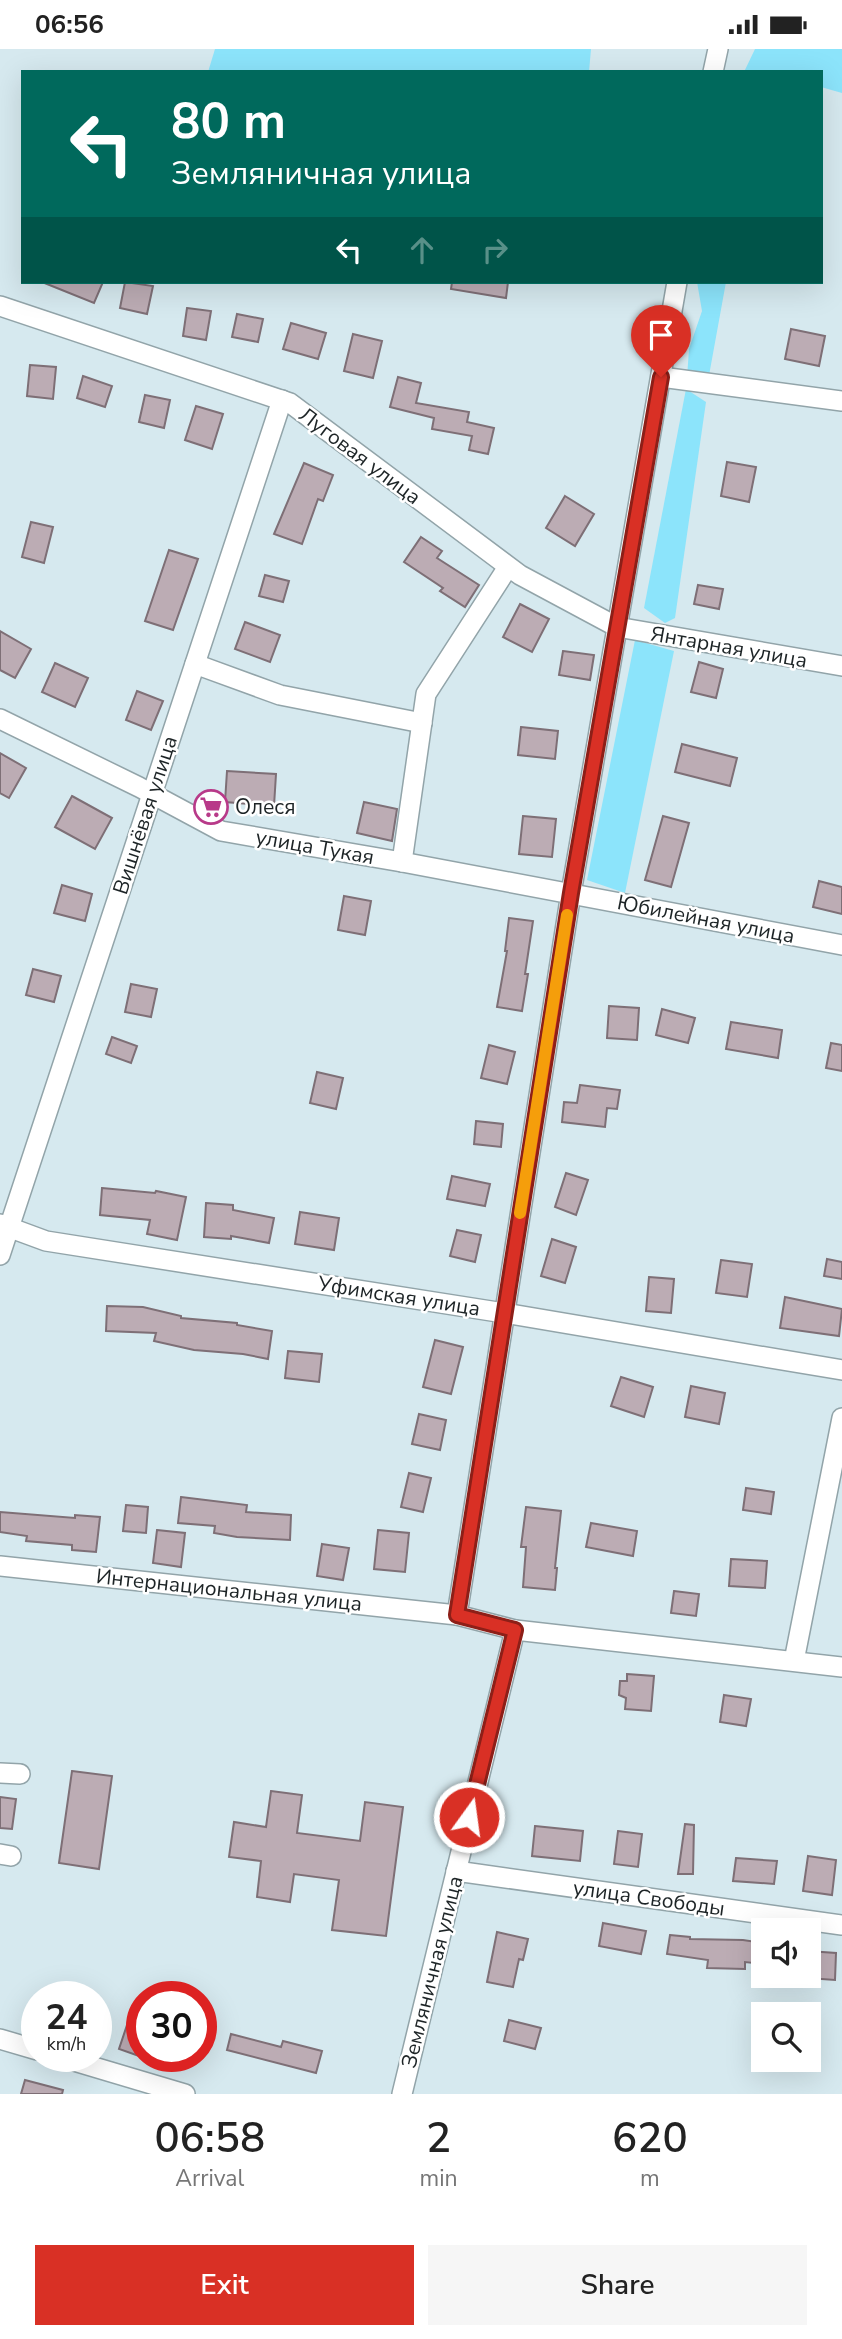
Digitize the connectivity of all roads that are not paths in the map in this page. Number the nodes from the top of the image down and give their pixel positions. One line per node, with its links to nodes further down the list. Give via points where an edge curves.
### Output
1 (718, 49): 2 (street)
2 (713, 70)
3 (677, 284): 5 (street)
4 (0, 306): 6 (street, Луговая улица)
5 (661, 377): 7 (street); 9 (street)
6 (282, 400): 8 (street, Луговая улица); 10 (street, Вишнёвая улица)
7 (842, 401)
8 (508, 567): 9 (street, Луговая улица); 13 (street, via 426,694)
9 (617, 627): 11 (street, Янтарная улица); 16 (street)
10 (195, 664): 13 (street, via 279,695); 14 (street, Вишнёвая улица)
11 (842, 666)
12 (0, 719): 14 (street, улица Тукая)
13 (422, 723): 15 (street)
14 (152, 794): 15 (street, улица Тукая, via 221,831); 18 (street, Вишнёвая улица)
15 (402, 862): 16 (street, улица Тукая)
16 (571, 893): 17 (street, Юбилейная улица); 20 (street)
17 (842, 945)
18 (4, 1227): 19 (street, Вишнёвая улица); 20 (street, Уфимская улица, via 46,1241)
19 (0, 1255)
20 (504, 1313): 21 (street, Уфимская улица); 24 (street)
21 (842, 1370)
22 (842, 1418): 26 (street)
23 (0, 1566): 24 (street, Интернациональная улица)
24 (457, 1615): 25 (street)
25 (515, 1630): 26 (street); 30 (street, Земляничная улица)
26 (794, 1661): 27 (street)
27 (842, 1667)
28 (0, 1773): 29 (street)
29 (20, 1775)
30 (456, 1871): 31 (street, улица Свободы); 36 (street, Земляничная улица)
31 (842, 1926)
32 (0, 2039): 33 (street)
33 (21, 2045)
34 (111, 2072): 35 (street)
35 (185, 2094)
36 (402, 2094)

